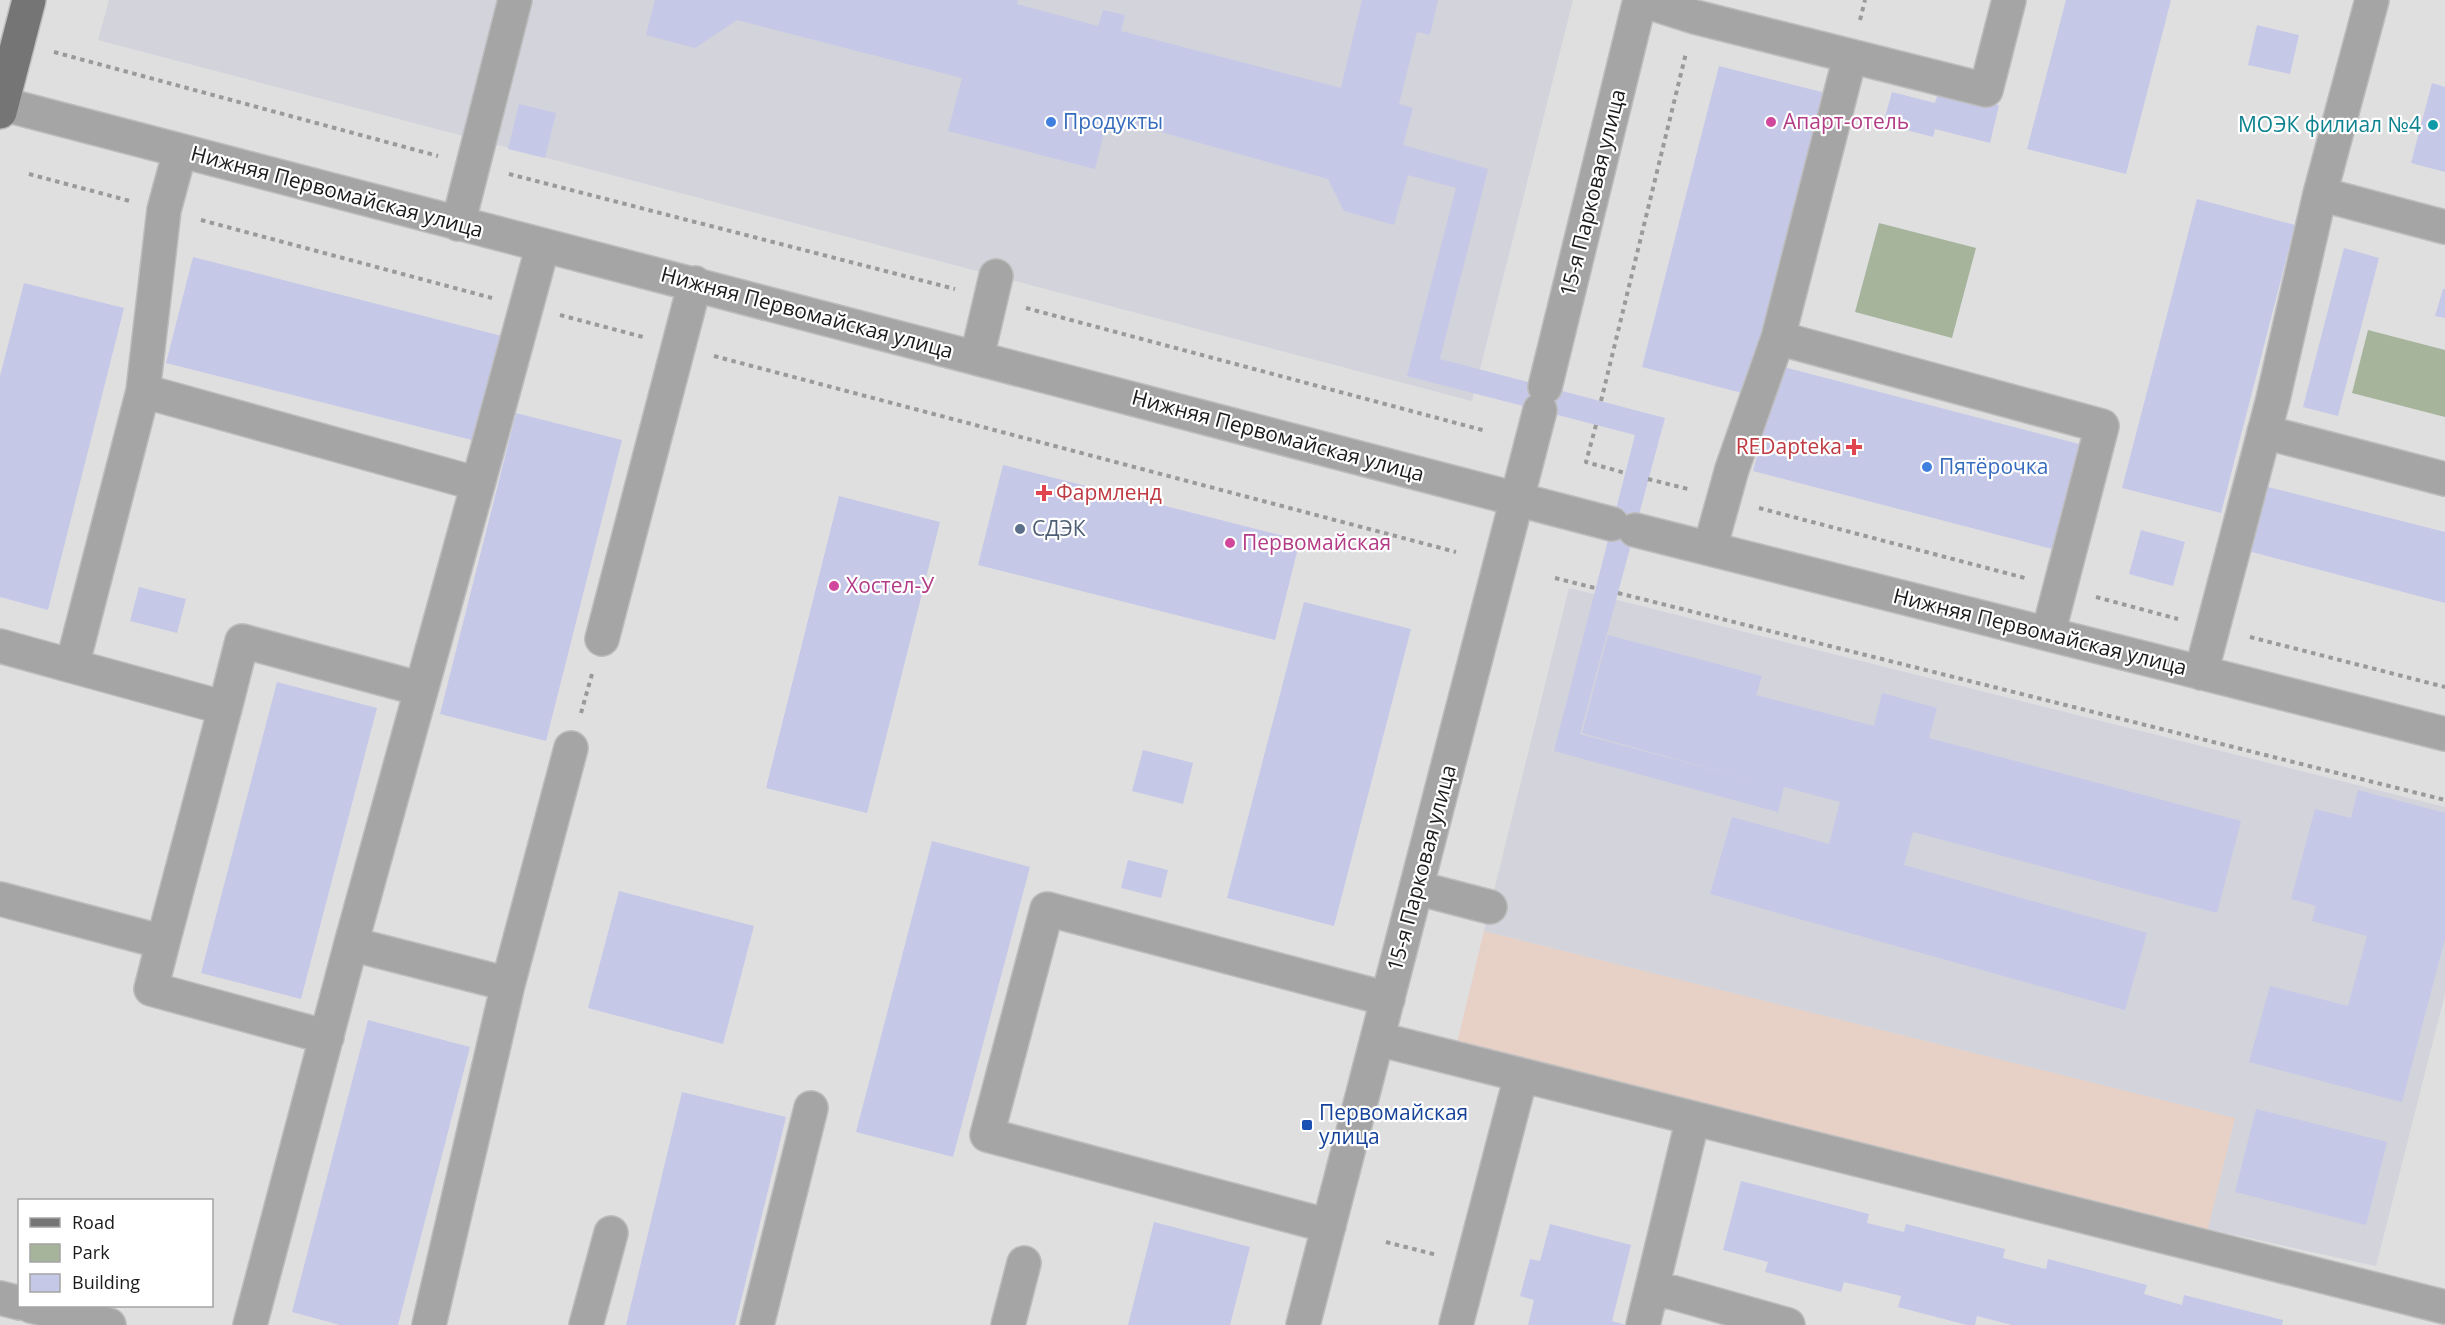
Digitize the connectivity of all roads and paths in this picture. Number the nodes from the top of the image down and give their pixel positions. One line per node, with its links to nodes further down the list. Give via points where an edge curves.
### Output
1 (29, 0): 9 (main road)
2 (515, 0): 11 (street)
3 (1641, 0): 6 (street); 32 (street, 15-я Парковая улица)
4 (2009, 0): 8 (street, via 1986,90)
5 (2372, 0): 13 (street)
6 (1695, 17): 8 (street); 25 (path)
7 (48, 51): 11 (path)
8 (1850, 57): 21 (street)
9 (1, 108): 10 (street, Нижняя Первомайская улица)
10 (180, 151): 14 (street); 15 (street, Нижняя Первомайская улица)
11 (472, 165): 15 (street); 19 (path)
12 (29, 174): 14 (path)
13 (2320, 194): 16 (street); 28 (street)
14 (164, 210): 20 (path); 24 (street)
15 (458, 224): 17 (street, Нижняя Первомайская улица)
16 (2445, 227)
17 (543, 245): 18 (street, Нижняя Первомайская улица); 20 (street)
18 (695, 283): 22 (street); 23 (street, Нижняя Первомайская улица)
19 (993, 287): 23 (street); 27 (path)
20 (525, 306): 22 (path); 31 (street)
21 (1778, 338): 33 (street, via 1732,469); 38 (street, via 2102,426)
22 (677, 346): 34 (path); 39 (street)
23 (977, 357): 32 (street, Нижняя Первомайская улица)
24 (143, 391): 31 (street); 41 (street)
25 (1601, 402)
26 (1596, 425): 29 (path, via 1586,462)
27 (1486, 431)
28 (2264, 432): 30 (street); 42 (street)
29 (1625, 473)
30 (2445, 479)
31 (478, 484): 43 (street)
32 (1518, 499): 33 (street, Нижняя Первомайская улица); 48 (street, 15-я Парковая улица)
33 (1710, 548): 38 (street, Нижняя Первомайская улица)
34 (1456, 552)
35 (1555, 578): 36 (path)
36 (1595, 588)
37 (1618, 593): 47 (path)
38 (2048, 634): 42 (street, Нижняя Первомайская улица)
39 (603, 639): 46 (path)
40 (0, 646): 41 (street)
41 (72, 666): 44 (street)
42 (2201, 673): 45 (street, Нижняя Первомайская улица)
43 (421, 689): 44 (street, via 242,641); 52 (street)
44 (225, 708): 51 (street)
45 (2445, 734)
46 (571, 748): 53 (street)
47 (2445, 800)
48 (1417, 888): 50 (street); 54 (street, 15-я Парковая улица)
49 (0, 898): 51 (street)
50 (1490, 907)
51 (163, 942): 55 (street, via 152,989)
52 (351, 944): 53 (street); 55 (street)
53 (508, 984): 72 (street)
54 (1388, 999): 56 (street, 15-я Парковая улица); 60 (street, via 1047,909 987,1135)
55 (327, 1037): 71 (street)
56 (1378, 1039): 57 (street); 60 (street, 15-я Парковая улица)
57 (1521, 1076): 59 (street); 64 (street)
58 (811, 1108): 74 (street)
59 (1693, 1118): 65 (street); 69 (street)
60 (1329, 1226): 76 (street, 15-я Парковая улица)
61 (610, 1233): 73 (street)
62 (1386, 1242): 64 (path)
63 (1024, 1263): 75 (street)
64 (1472, 1264): 77 (street)
65 (1653, 1287): 78 (street); 79 (street)
66 (0, 1298): 67 (street)
67 (18, 1302)
68 (39, 1307): 70 (street)
69 (2445, 1307)
70 (109, 1325)
71 (250, 1325)
72 (429, 1325)
73 (586, 1325)
74 (757, 1325)
75 (1008, 1325)
76 (1303, 1325)
77 (1456, 1325)
78 (1643, 1325)
79 (1788, 1325)

